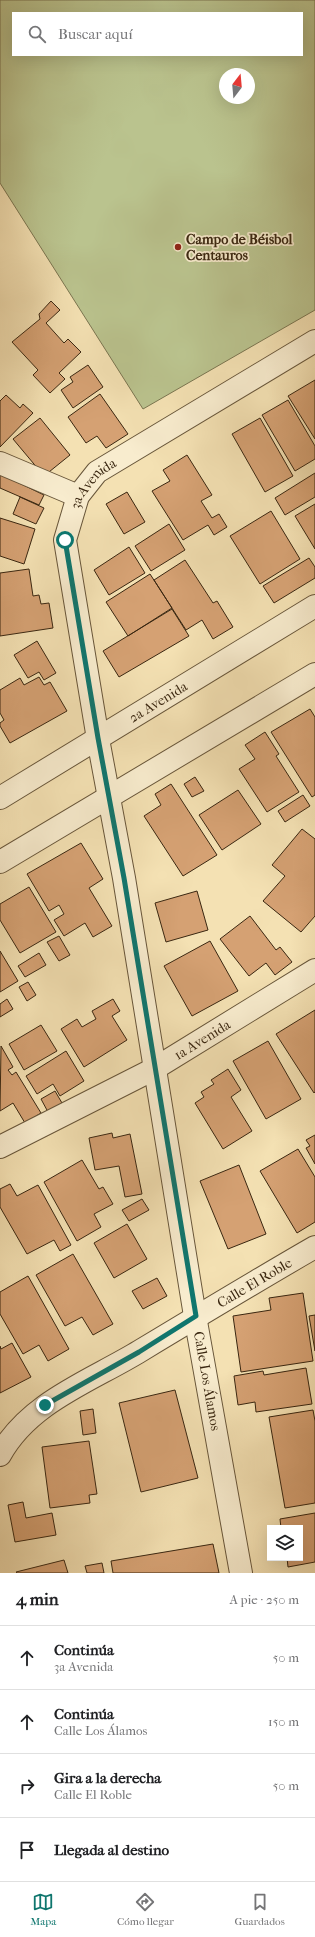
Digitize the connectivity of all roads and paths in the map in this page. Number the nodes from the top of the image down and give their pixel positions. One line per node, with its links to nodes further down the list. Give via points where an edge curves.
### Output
1 (315, 341): 3 (street, 3a Avenida, via 97,472)
2 (0, 463): 3 (street)
3 (78, 496): 6 (street, 3a Avenida, via 65,540)
4 (315, 606): 6 (street, 2a Avenida)
5 (315, 674): 7 (street)
6 (98, 738): 7 (street, Calle Los Álamos); 8 (street, 2a Avenida)
7 (110, 795): 9 (street); 11 (street, Calle Los Álamos)
8 (0, 798)
9 (0, 862)
10 (315, 970): 11 (street, 1a Avenida)
11 (154, 1069): 12 (street, 1a Avenida); 14 (street, Calle Los Álamos)
12 (0, 1148)
13 (315, 1247): 14 (street, Calle El Roble)
14 (196, 1316): 15 (street, Calle El Roble, via 139,1352 45,1405 9,1438); 16 (street, Calle Los Álamos)
15 (0, 1455)
16 (241, 1573)

